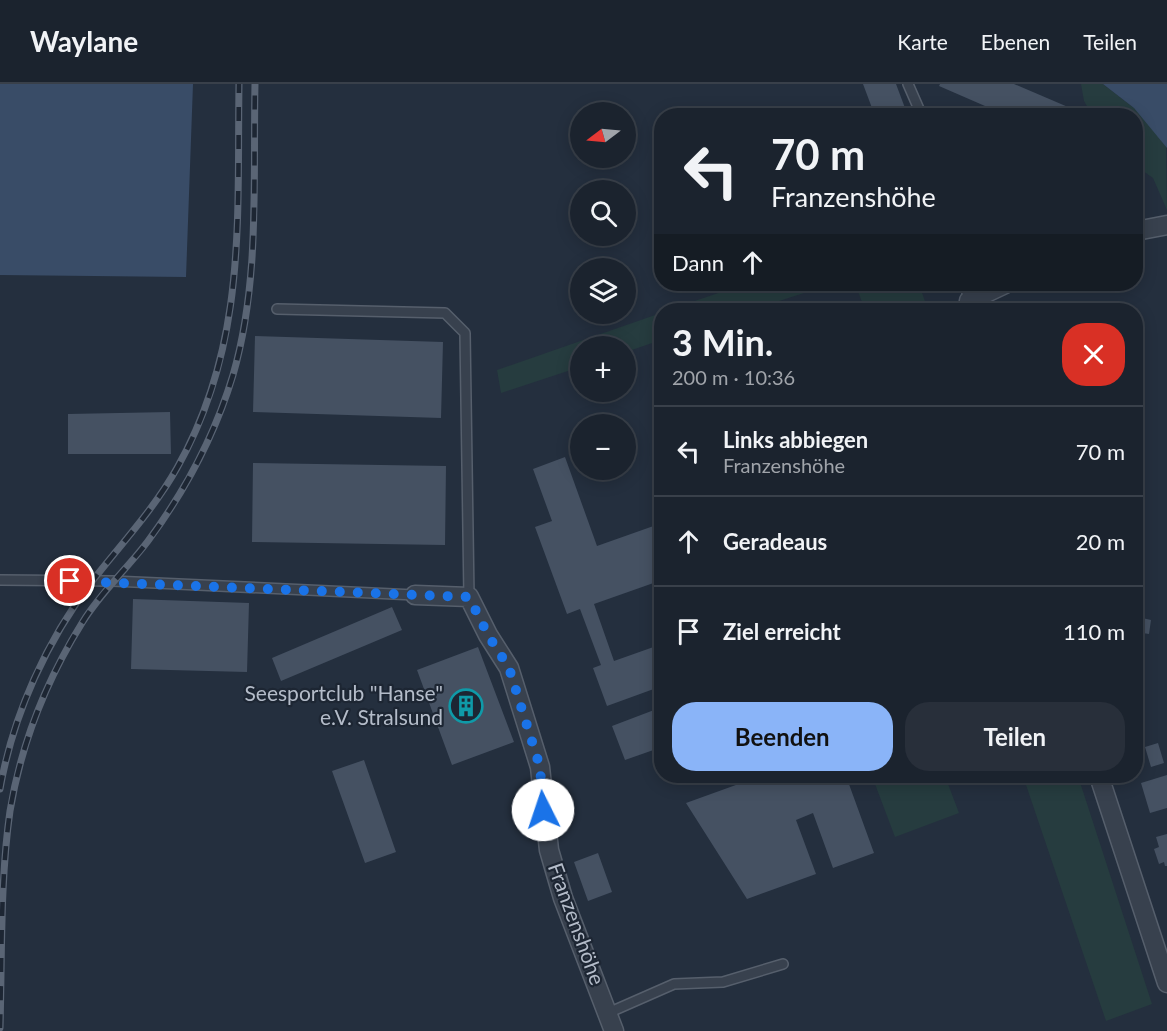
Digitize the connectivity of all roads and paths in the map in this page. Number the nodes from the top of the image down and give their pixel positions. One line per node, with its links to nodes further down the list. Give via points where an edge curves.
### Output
1 (908, 84): 2 (lane)
2 (918, 108)
3 (1167, 225): 4 (street)
4 (1143, 230)
5 (986, 291): 6 (street)
6 (967, 298)
7 (277, 309): 10 (lane, via 445,313 465,333)
8 (0, 580): 9 (lane, via 113,581)
9 (415, 595): 10 (street)
10 (469, 597): 14 (street, Franzenshöhe, via 509,668 540,767 549,850 563,898)
11 (1101, 783): 13 (street)
12 (783, 964): 14 (lane, via 723,982 674,984)
13 (1167, 983)
14 (608, 1013): 15 (street, Franzenshöhe)
15 (614, 1031)

